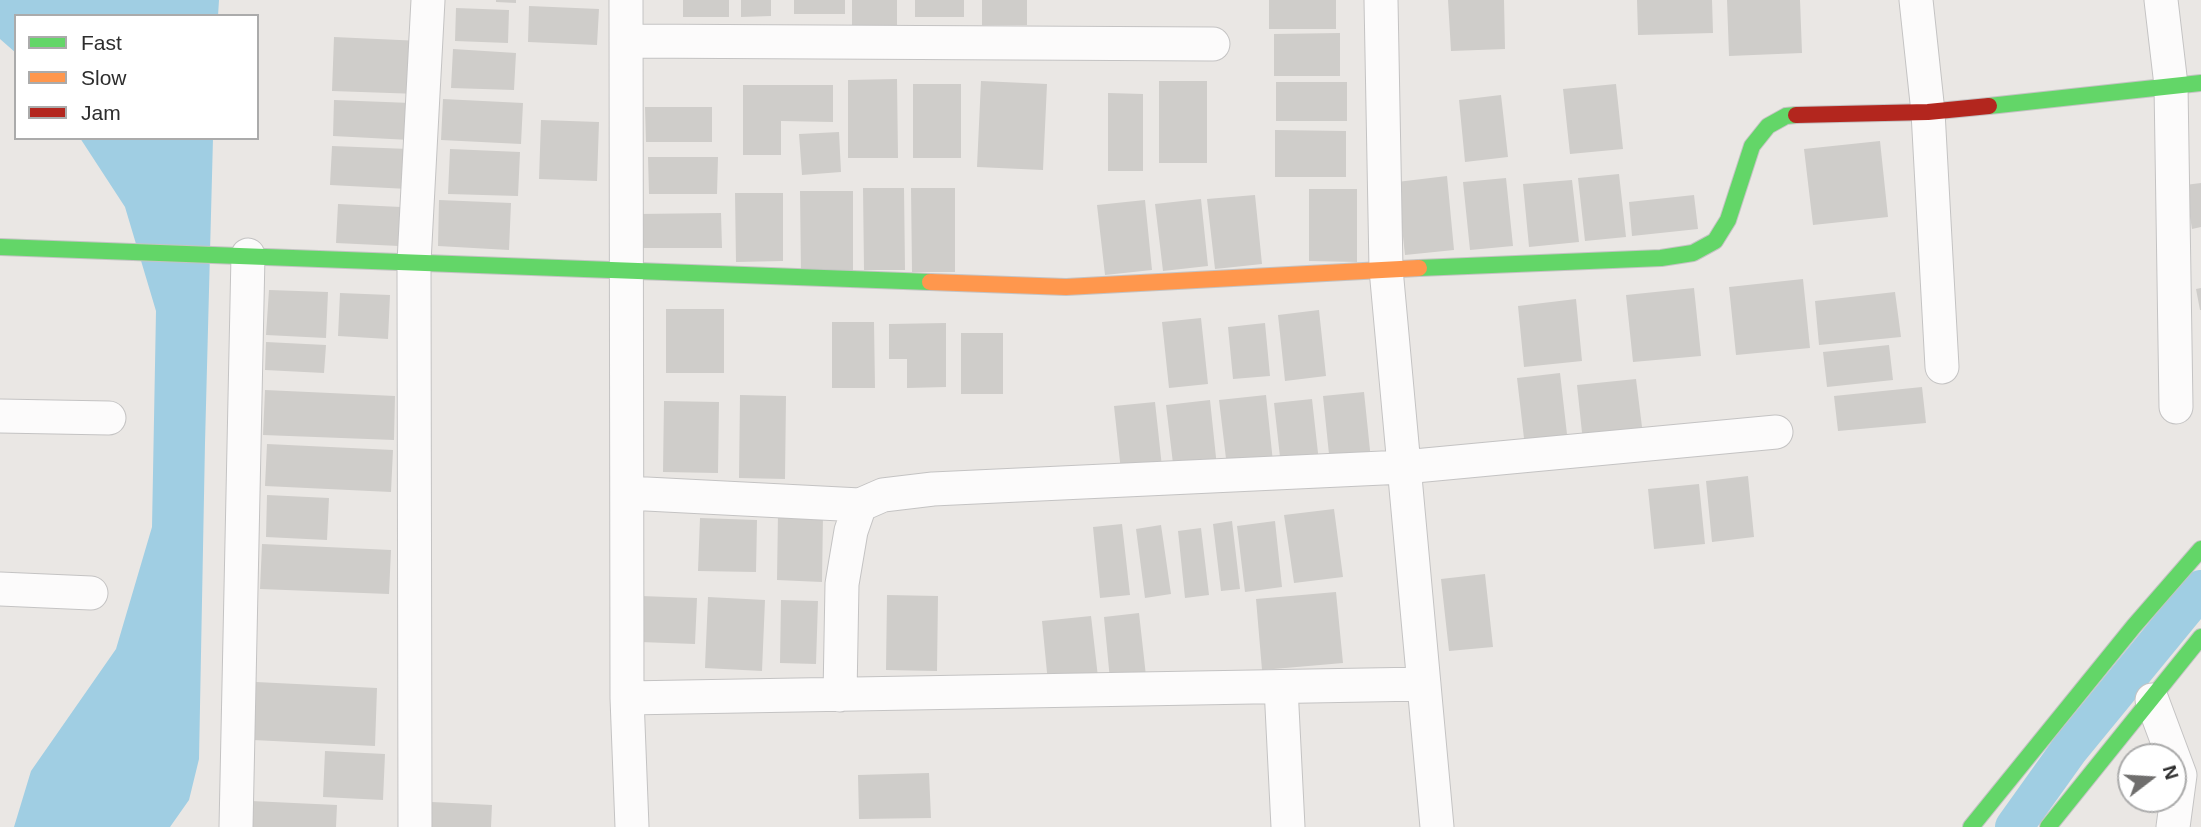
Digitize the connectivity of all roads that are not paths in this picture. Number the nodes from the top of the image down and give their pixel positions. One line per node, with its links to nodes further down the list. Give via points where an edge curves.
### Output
1 (428, 0): 12 (street)
2 (626, 0): 6 (street)
3 (1381, 0): 13 (street)
4 (1916, 0): 9 (street)
5 (2161, 0): 8 (street)
6 (626, 41): 7 (street); 14 (street)
7 (1213, 44)
8 (2186, 84): 9 (street); 16 (street)
9 (1928, 111): 13 (street, via 1811,113 1786,116 1768,126 1752,146 1728,220 1715,241 1693,253); 15 (street)
10 (0, 247): 11 (street)
11 (248, 255): 12 (street); 32 (street)
12 (414, 262): 14 (street); 33 (street)
13 (1386, 269): 14 (street, via 1066,287); 20 (street)
14 (626, 270): 21 (street)
15 (1942, 367)
16 (2176, 407)
17 (0, 416): 18 (street)
18 (109, 418)
19 (1776, 432): 20 (street)
20 (1404, 467): 22 (street, via 933,489 883,495); 27 (street)
21 (627, 493): 22 (street); 30 (street)
22 (860, 505): 29 (street, via 842,584)
23 (2201, 549): 37 (street)
24 (0, 589): 25 (street)
25 (91, 593)
26 (2201, 637): 31 (street)
27 (1424, 684): 28 (street); 36 (street)
28 (1281, 687): 29 (street); 35 (street)
29 (840, 695): 30 (street)
30 (627, 698): 34 (street)
31 (2152, 700): 38 (street); 39 (street, via 2180,775)
32 (236, 827)
33 (415, 827)
34 (632, 827)
35 (1288, 827)
36 (1437, 827)
37 (1971, 827)
38 (2048, 827)
39 (2174, 827)

